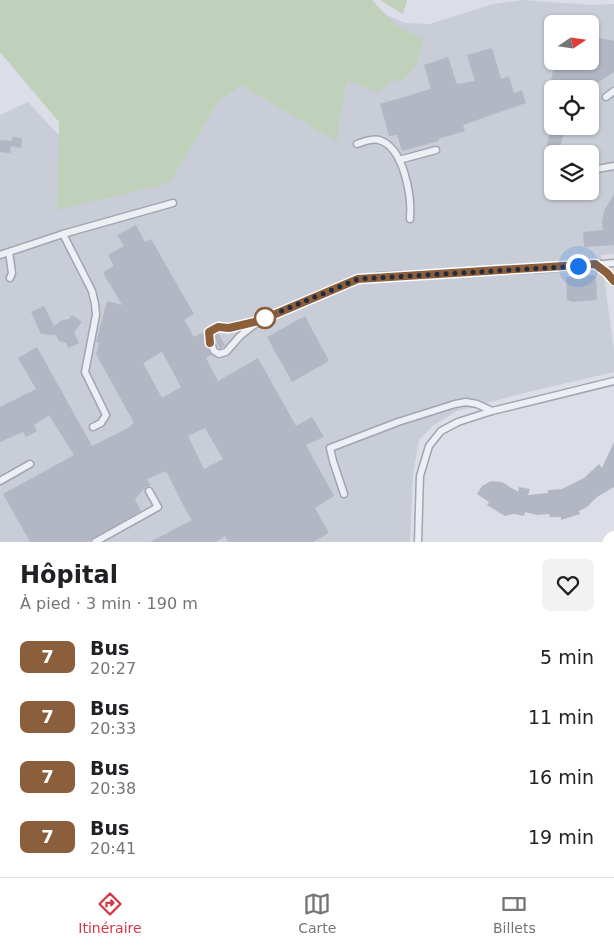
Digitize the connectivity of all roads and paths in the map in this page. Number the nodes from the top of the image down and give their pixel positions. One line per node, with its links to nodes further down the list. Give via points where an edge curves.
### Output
1 (614, 91): 2 (lane)
2 (606, 97)
3 (357, 144): 5 (lane, via 381,140)
4 (436, 150): 5 (lane)
5 (399, 160): 9 (lane, via 409,191)
6 (614, 166): 7 (lane)
7 (599, 169)
8 (173, 203): 10 (lane)
9 (410, 218)
10 (63, 234): 11 (lane); 20 (lane, via 96,304 85,372 106,415 101,423)
11 (9, 252): 12 (lane); 15 (lane)
12 (0, 255)
13 (614, 263): 14 (lane)
14 (595, 264): 16 (lane); 17 (lane, via 358,279)
15 (10, 278)
16 (614, 282)
17 (259, 321): 17 (lane, via 213,329 209,336 214,351 219,354 226,352)
18 (614, 381): 19 (lane)
19 (492, 411): 24 (lane, via 477,404 456,404 330,448); 26 (lane, via 458,422 442,431 429,446 420,476)
20 (94, 426)
21 (30, 464): 22 (lane)
22 (0, 481)
23 (149, 491): 25 (lane, via 158,507)
24 (344, 494)
25 (95, 542)
26 (418, 542)

